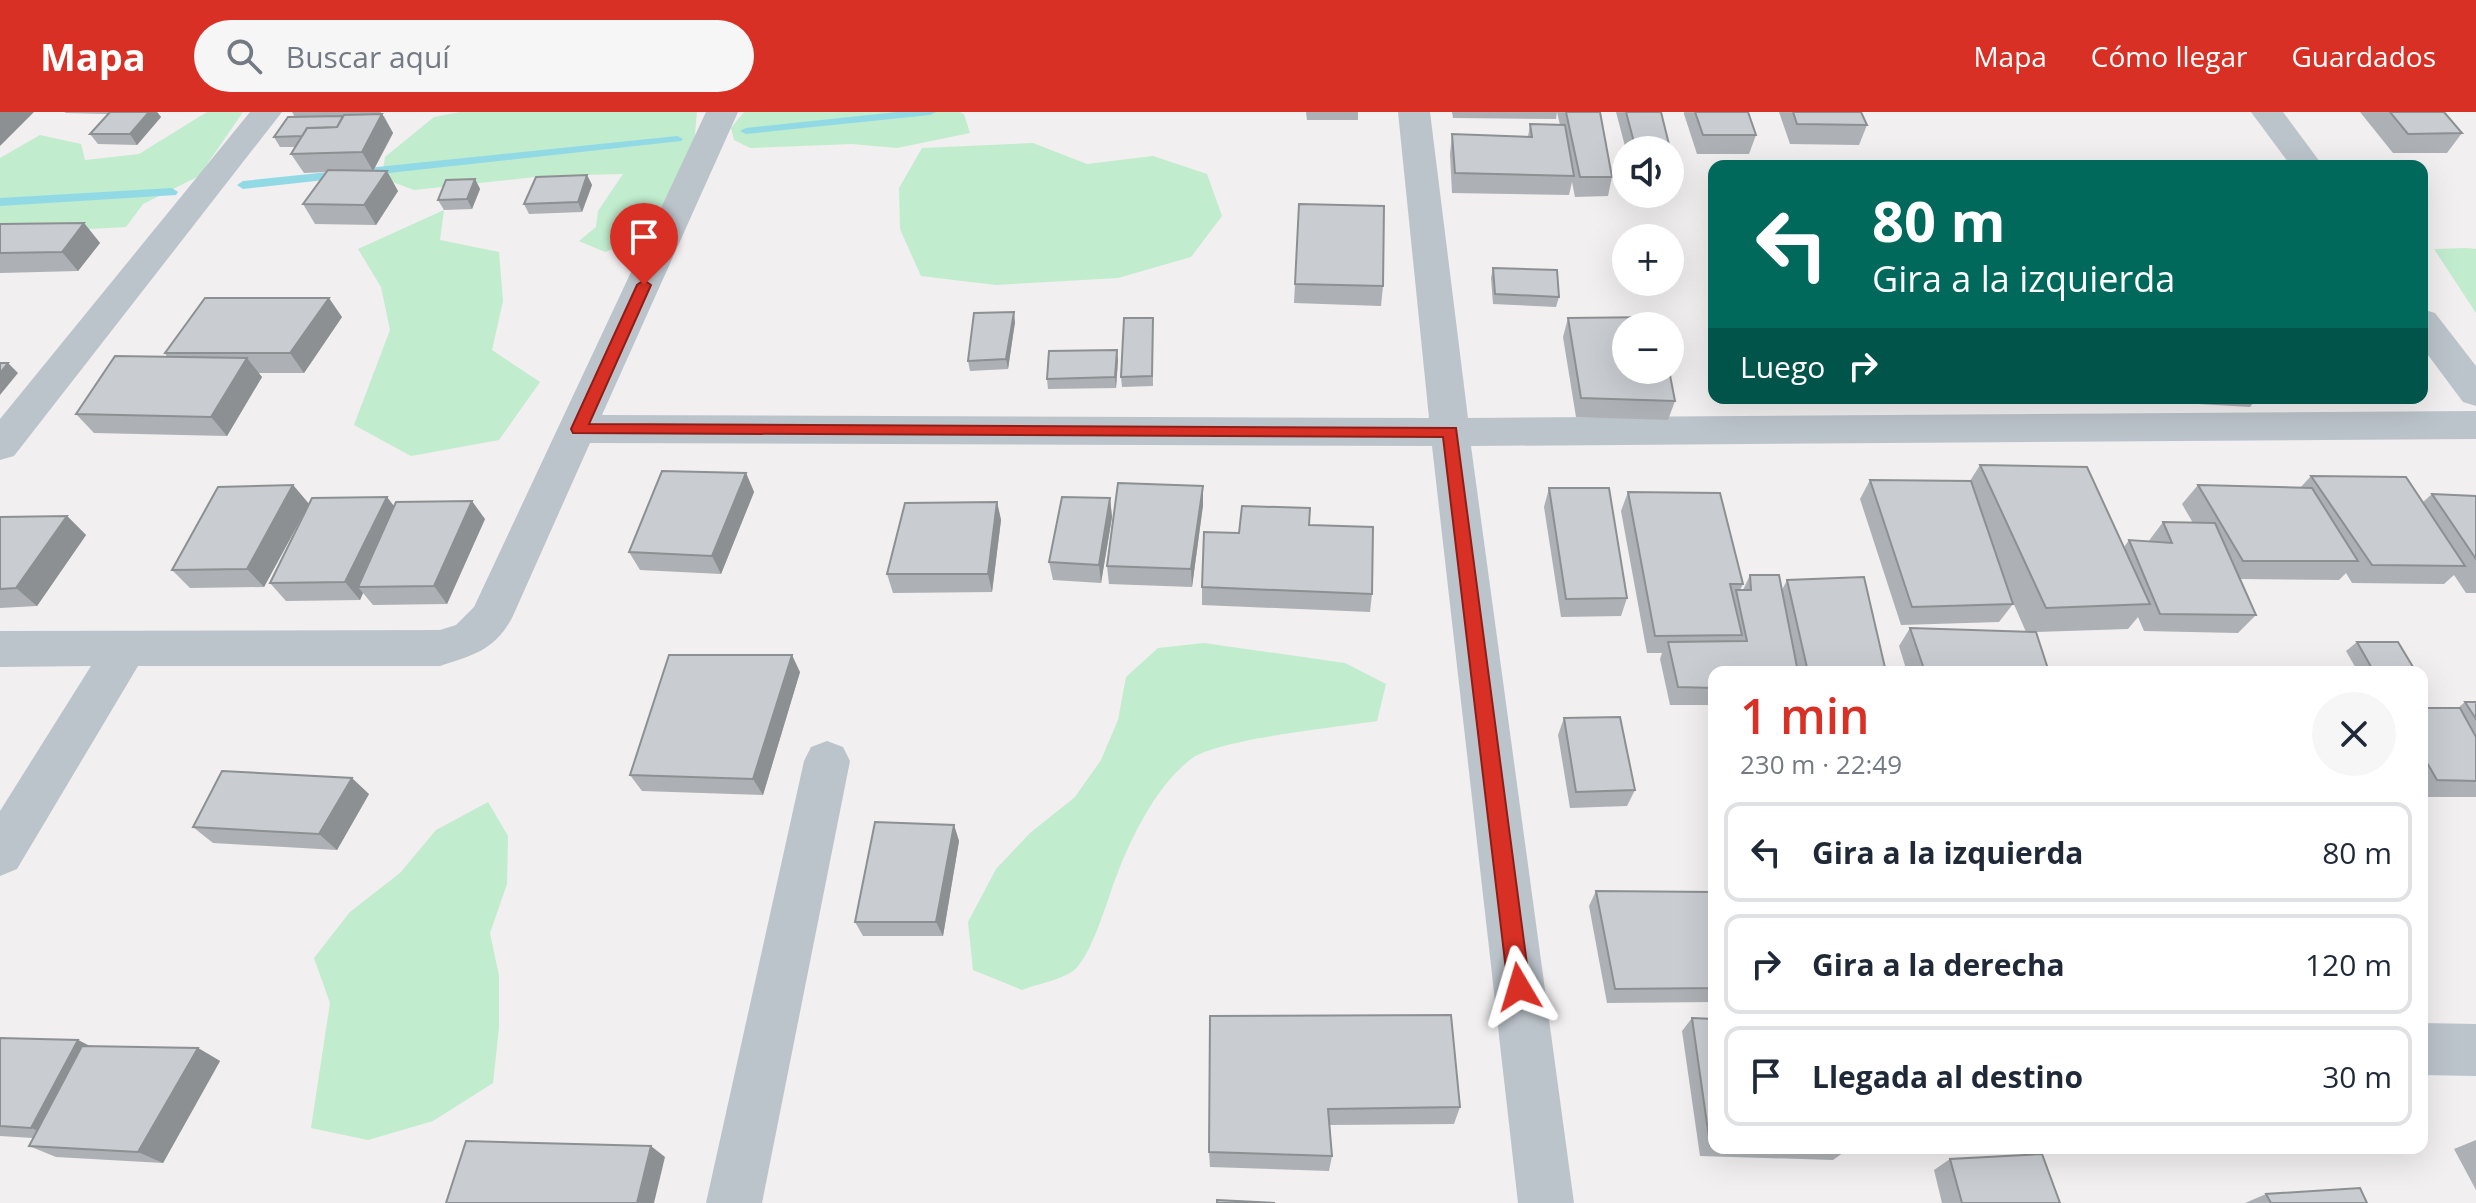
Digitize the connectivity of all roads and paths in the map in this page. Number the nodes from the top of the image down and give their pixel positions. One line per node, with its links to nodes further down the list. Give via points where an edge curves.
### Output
1 (266, 112): 11 (street)
2 (722, 112): 9 (street)
3 (1414, 112): 10 (street)
4 (2267, 112): 5 (street)
5 (2303, 160)
6 (2428, 329): 7 (street)
7 (2476, 393)
8 (2476, 425): 10 (street)
9 (579, 429): 10 (street); 13 (street, via 490,618 471,638 440,648)
10 (1450, 432): 19 (street)
11 (0, 446)
12 (0, 649): 13 (street)
13 (125, 650): 15 (street)
14 (827, 761): 18 (street)
15 (0, 854)
16 (2428, 1049): 17 (street)
17 (2476, 1050)
18 (734, 1203)
19 (1546, 1203)

